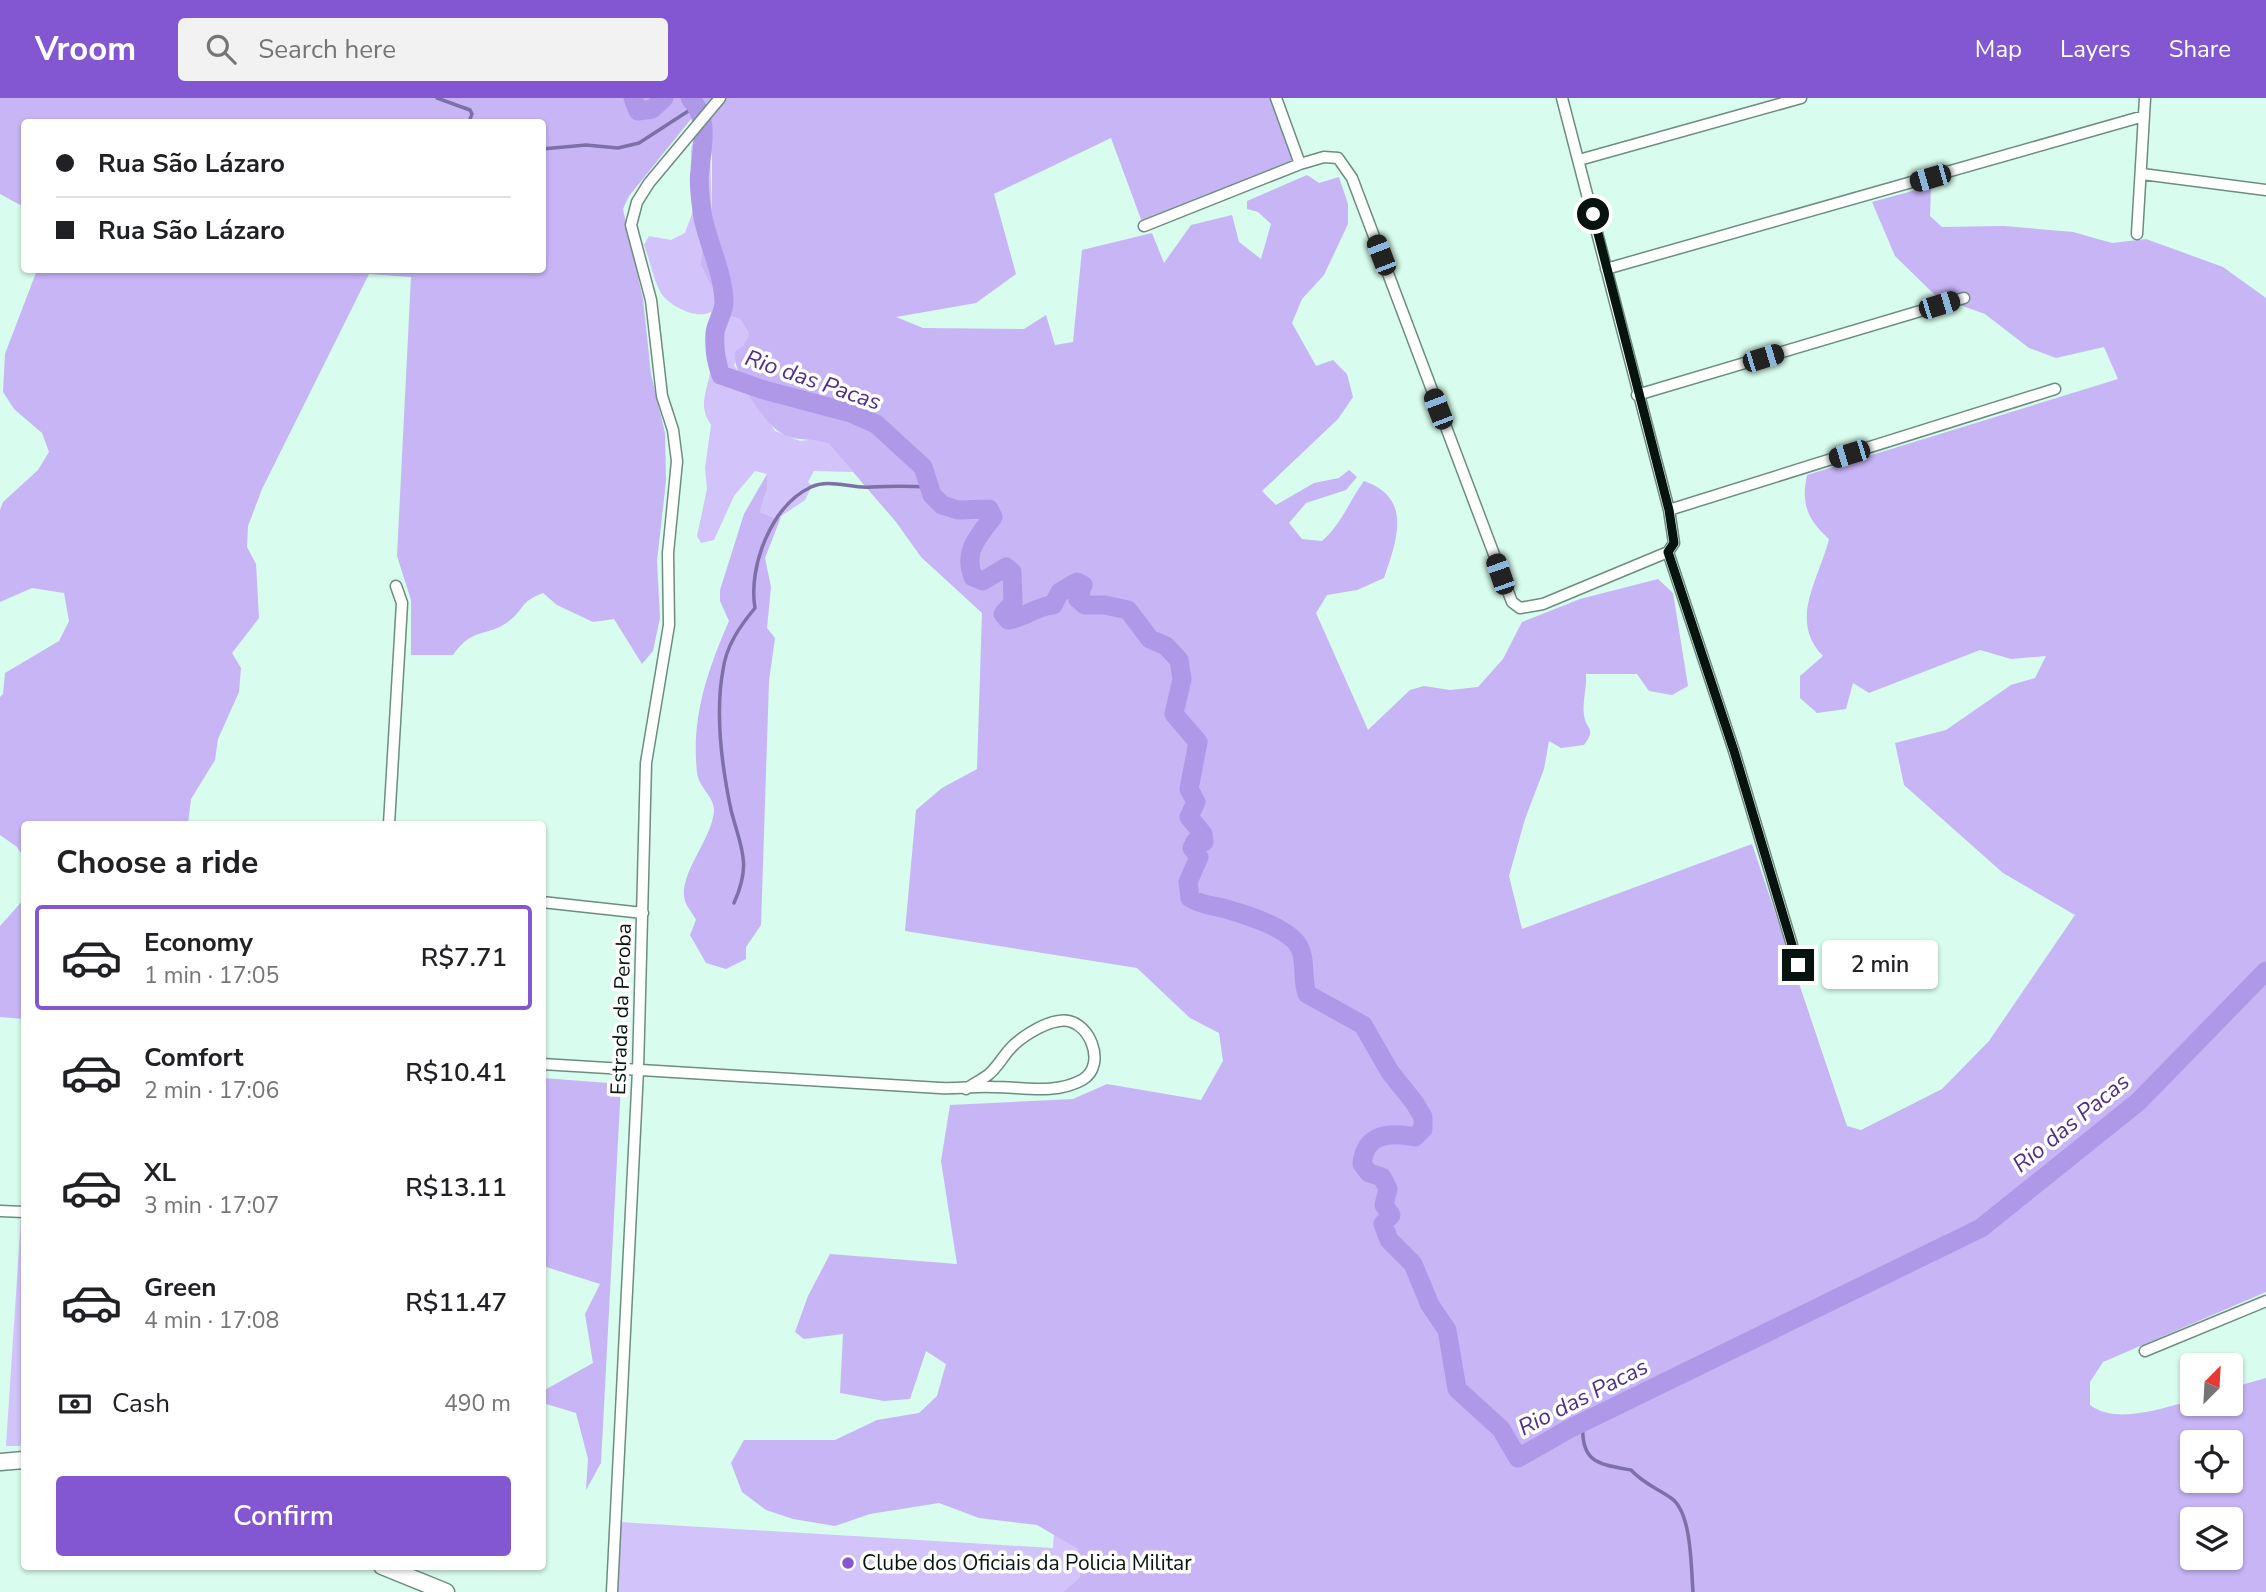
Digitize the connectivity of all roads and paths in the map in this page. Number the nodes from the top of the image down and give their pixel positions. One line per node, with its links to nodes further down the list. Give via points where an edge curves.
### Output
1 (720, 98): 22 (street, Estrada da Peroba, via 649,183 637,202 631,225 651,300 662,396 677,461 668,553 669,625 646,763)
2 (1276, 98): 8 (street)
3 (1562, 98): 7 (street)
4 (1801, 98): 7 (street)
5 (2145, 98): 6 (street)
6 (2144, 116): 9 (street); 13 (street)
7 (1579, 160): 13 (street)
8 (1300, 164): 11 (street); 18 (street, via 1338,158 1352,178 1511,602 1520,608 1543,604)
9 (2142, 174): 10 (street); 12 (street)
10 (2266, 190)
11 (1144, 226)
12 (2137, 234)
13 (1606, 269): 16 (street)
14 (1964, 298): 16 (street)
15 (2054, 389): 17 (street)
16 (1637, 395): 17 (street)
17 (1669, 510): 18 (street, via 1674,543)
18 (1668, 552): 23 (street)
19 (396, 586): 20 (street, via 402,603)
20 (389, 821)
21 (546, 902): 22 (street)
22 (643, 913): 25 (street, Estrada da Peroba)
23 (1797, 962)
24 (546, 1064): 25 (street)
25 (638, 1070): 26 (street); 35 (street, Estrada da Peroba)
26 (965, 1089): 26 (street, via 1066,1087 1085,1078 1093,1066 1093,1043 1078,1025 1060,1020 1011,1047 990,1073)
27 (0, 1211): 28 (street)
28 (21, 1212)
29 (2266, 1301): 30 (street)
30 (2145, 1351)
31 (21, 1460): 32 (main road)
32 (0, 1462)
33 (392, 1570): 34 (main road)
34 (446, 1592)
35 (612, 1592)

